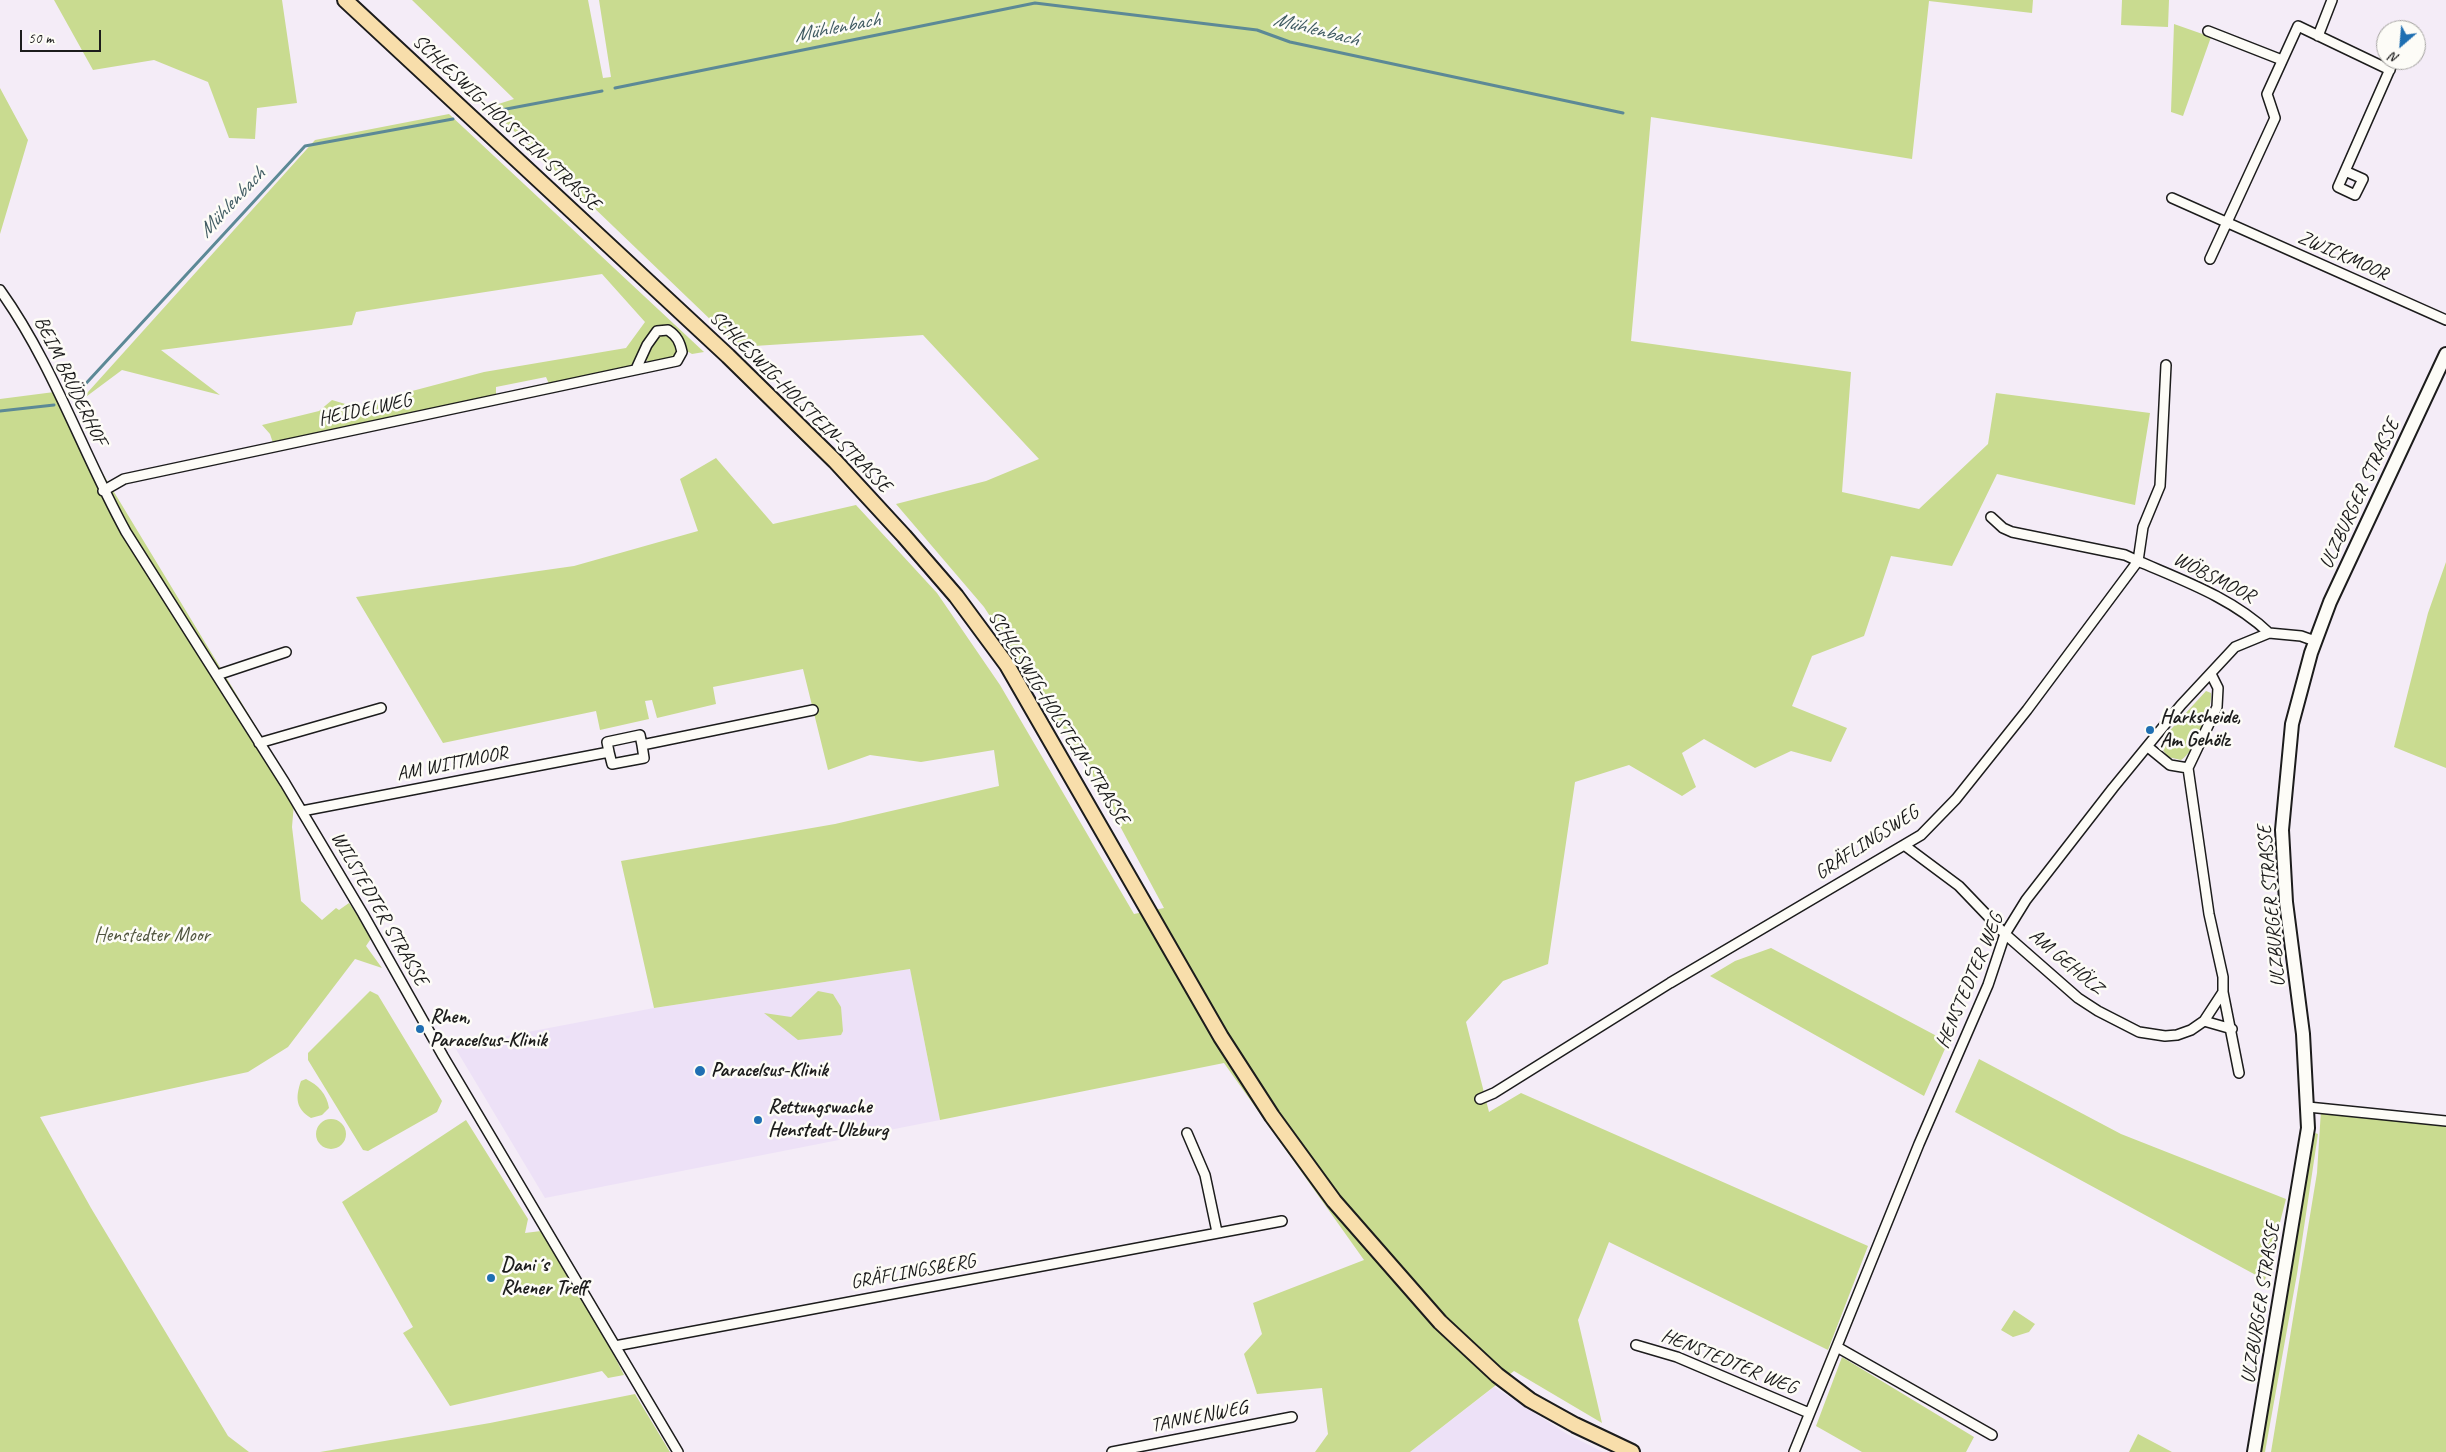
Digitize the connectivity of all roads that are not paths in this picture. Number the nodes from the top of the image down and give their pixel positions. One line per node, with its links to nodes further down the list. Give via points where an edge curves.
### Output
1 (345, 0): 53 (main road, SCHLESWIG-HOLSTEIN-STRASSE, via 728,356 835,461 904,536 956,596 1007,665 1226,1045 1272,1116 1334,1201 1440,1322 1497,1375 1530,1400)
2 (2332, 0): 4 (street)
3 (2208, 31): 5 (street)
4 (2318, 36): 5 (street, via 2298,26); 6 (street)
5 (2282, 60): 10 (street, via 2267,94 2275,118)
6 (2376, 63)
7 (2390, 70): 8 (street)
8 (2345, 170)
9 (2172, 198): 10 (street, ZWICKMOOR)
10 (2227, 223): 11 (street); 13 (street, ZWICKMOOR)
11 (2210, 259)
12 (0, 290): 17 (street, BEIM BRÜDERHOF, via 41,354)
13 (2446, 320)
14 (2446, 354): 21 (main road, ULZBURGER STRASSE, via 2338,584)
15 (2166, 365): 19 (street, via 2160,486 2143,527)
16 (636, 369): 16 (street, HEIDELWEG, via 677,361 682,352 675,334 668,330 657,331); 17 (street, HEIDELWEG, via 124,479)
17 (104, 491): 24 (street, WILSTEDTER STRASSE, via 126,532)
18 (1991, 517): 19 (street, via 2012,532 2125,555)
19 (2138, 561): 20 (street, WÖBSMOOR, via 2218,596 2250,615); 33 (street, GRÄFLINGSWEG, via 1956,799 1920,835)
20 (2269, 633): 21 (street, HENSTEDTER WEG, via 2301,636); 23 (street, HENSTEDTER WEG, via 2235,647)
21 (2315, 641): 40 (main road, ULZBURGER STRASSE, via 2292,724 2282,830 2286,902)
22 (286, 652): 24 (street)
23 (2211, 674): 29 (street, HENSTEDTER WEG); 31 (street, via 2218,688 2217,707)
24 (217, 675): 27 (street, WILSTEDTER STRASSE)
25 (382, 708): 27 (street)
26 (813, 710): 28 (street)
27 (260, 743): 32 (street, WILSTEDTER STRASSE)
28 (642, 745): 30 (street, via 640,735 607,742); 30 (street, via 644,758 612,764)
29 (2148, 746): 31 (street, via 2170,764); 34 (street, HENSTEDTER WEG, via 2070,841)
30 (609, 752): 32 (street, AM WITTMOOR)
31 (2188, 768): 35 (street)
32 (302, 811): 46 (street, WILSTEDTER STRASSE)
33 (1904, 845): 34 (street, AM GEHÖLZ, via 1959,886); 39 (street, GRÄFLINGSWEG)
34 (2005, 934): 36 (street, AM GEHÖLZ, via 2078,998 2118,1023 2139,1032 2177,1035); 47 (street, HENSTEDTER WEG, via 1988,985)
35 (2223, 992): 36 (street, AM GEHÖLZ); 37 (street)
36 (2204, 1021): 37 (street)
37 (2232, 1030): 38 (street)
38 (2239, 1073)
39 (1480, 1099)
40 (2308, 1107): 41 (street); 55 (main road, ULZBURGER STRASSE, via 2307,1137)
41 (2446, 1120)
42 (1187, 1133): 44 (street, via 1205,1175)
43 (1282, 1221): 44 (street, GRÄFLINGSBERG)
44 (1217, 1232): 46 (street, GRÄFLINGSBERG)
45 (1636, 1345): 48 (street, HENSTEDTER WEG, via 1677,1357)
46 (615, 1346): 51 (street, WILSTEDTER STRASSE)
47 (1837, 1347): 48 (street, HENSTEDTER WEG); 50 (street)
48 (1809, 1413): 54 (street, HENSTEDTER WEG)
49 (1292, 1417): 52 (street, TANNENWEG)
50 (1992, 1435)
51 (678, 1452)
52 (1112, 1452)
53 (1632, 1452)
54 (1794, 1452)
55 (2254, 1452)

